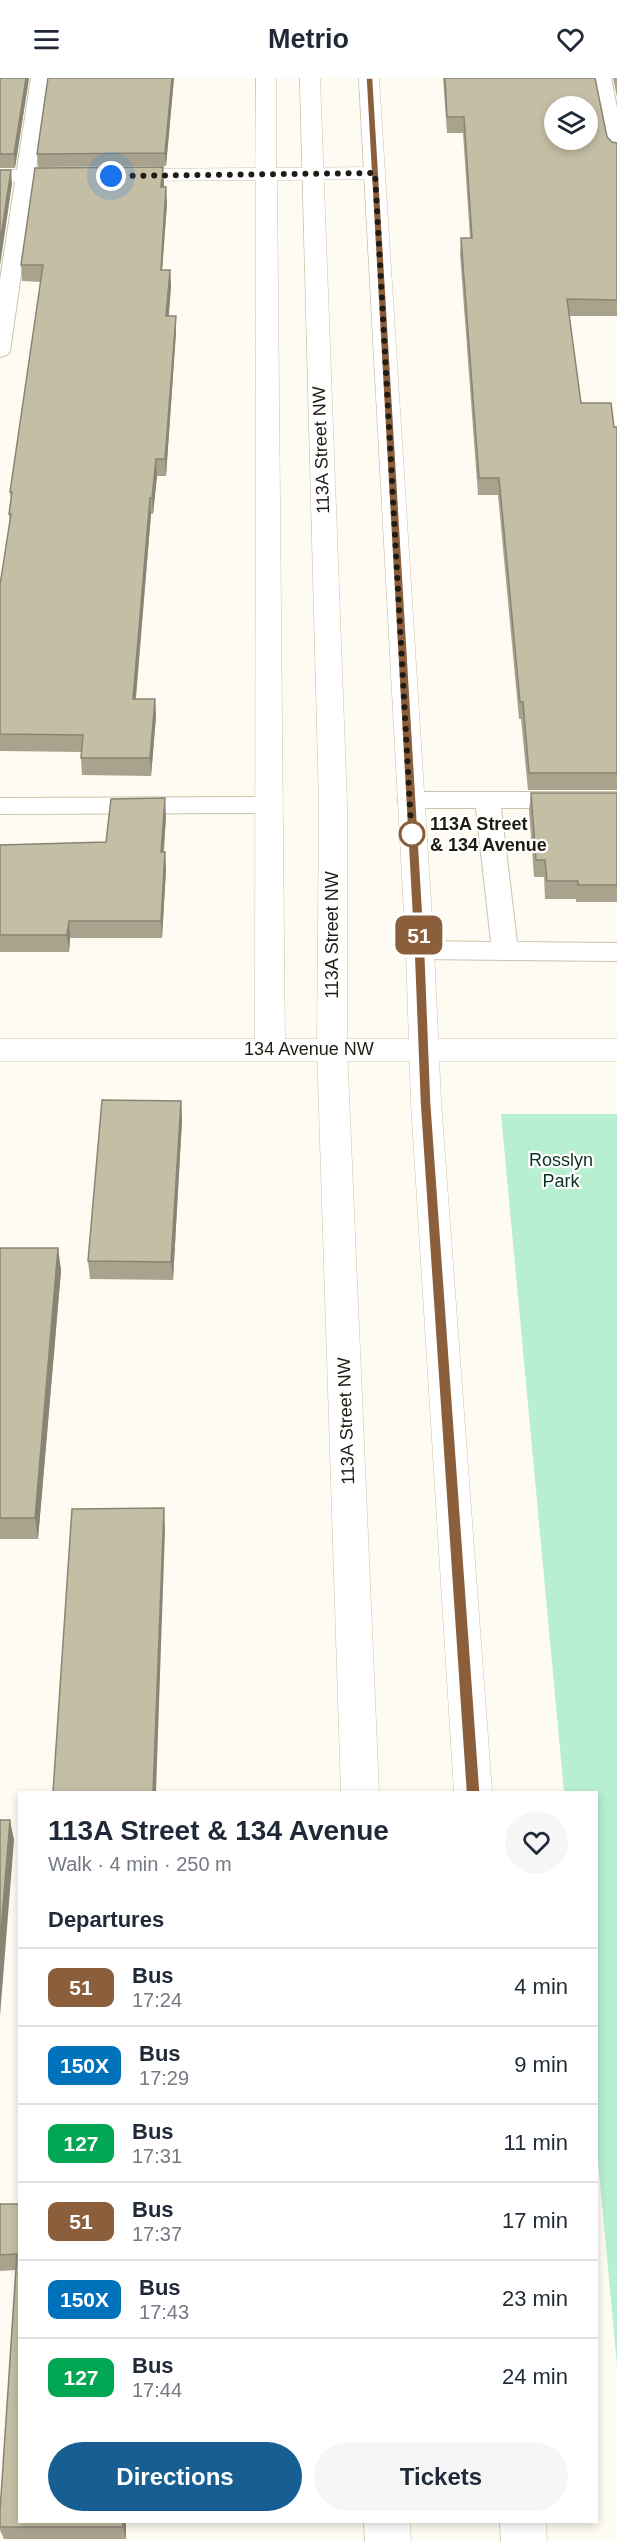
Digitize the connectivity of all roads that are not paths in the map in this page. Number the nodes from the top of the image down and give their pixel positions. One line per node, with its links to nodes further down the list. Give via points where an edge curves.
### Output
1 (40, 78): 11 (lane)
2 (266, 78): 9 (main road)
3 (310, 78): 7 (main road, 113A Street NW)
4 (369, 78): 8 (main road)
5 (602, 78): 6 (lane)
6 (617, 152)
7 (312, 173): 8 (main road); 9 (main road); 21 (main road, 113A Street NW, via 333,804)
8 (375, 173): 13 (main road)
9 (265, 174): 11 (main road); 17 (main road)
10 (0, 176): 11 (main road)
11 (24, 176): 12 (lane)
12 (0, 351)
13 (409, 800): 14 (lane); 18 (main road)
14 (488, 800): 15 (lane); 19 (lane)
15 (617, 800)
16 (0, 806): 17 (lane)
17 (268, 806): 22 (main road)
18 (420, 950): 19 (lane); 23 (main road)
19 (505, 951): 20 (lane)
20 (617, 952)
21 (332, 1048): 22 (main road, 134 Avenue NW); 23 (main road, 134 Avenue NW); 26 (main road, 113A Street NW)
22 (270, 1049): 24 (main road, 134 Avenue NW)
23 (423, 1049): 25 (main road, 134 Avenue NW); 27 (main road)
24 (0, 1050)
25 (617, 1050)
26 (360, 1791)
27 (473, 1791)
28 (387, 2523): 30 (main road)
29 (523, 2523): 31 (main road)
30 (388, 2541)
31 (524, 2541)

